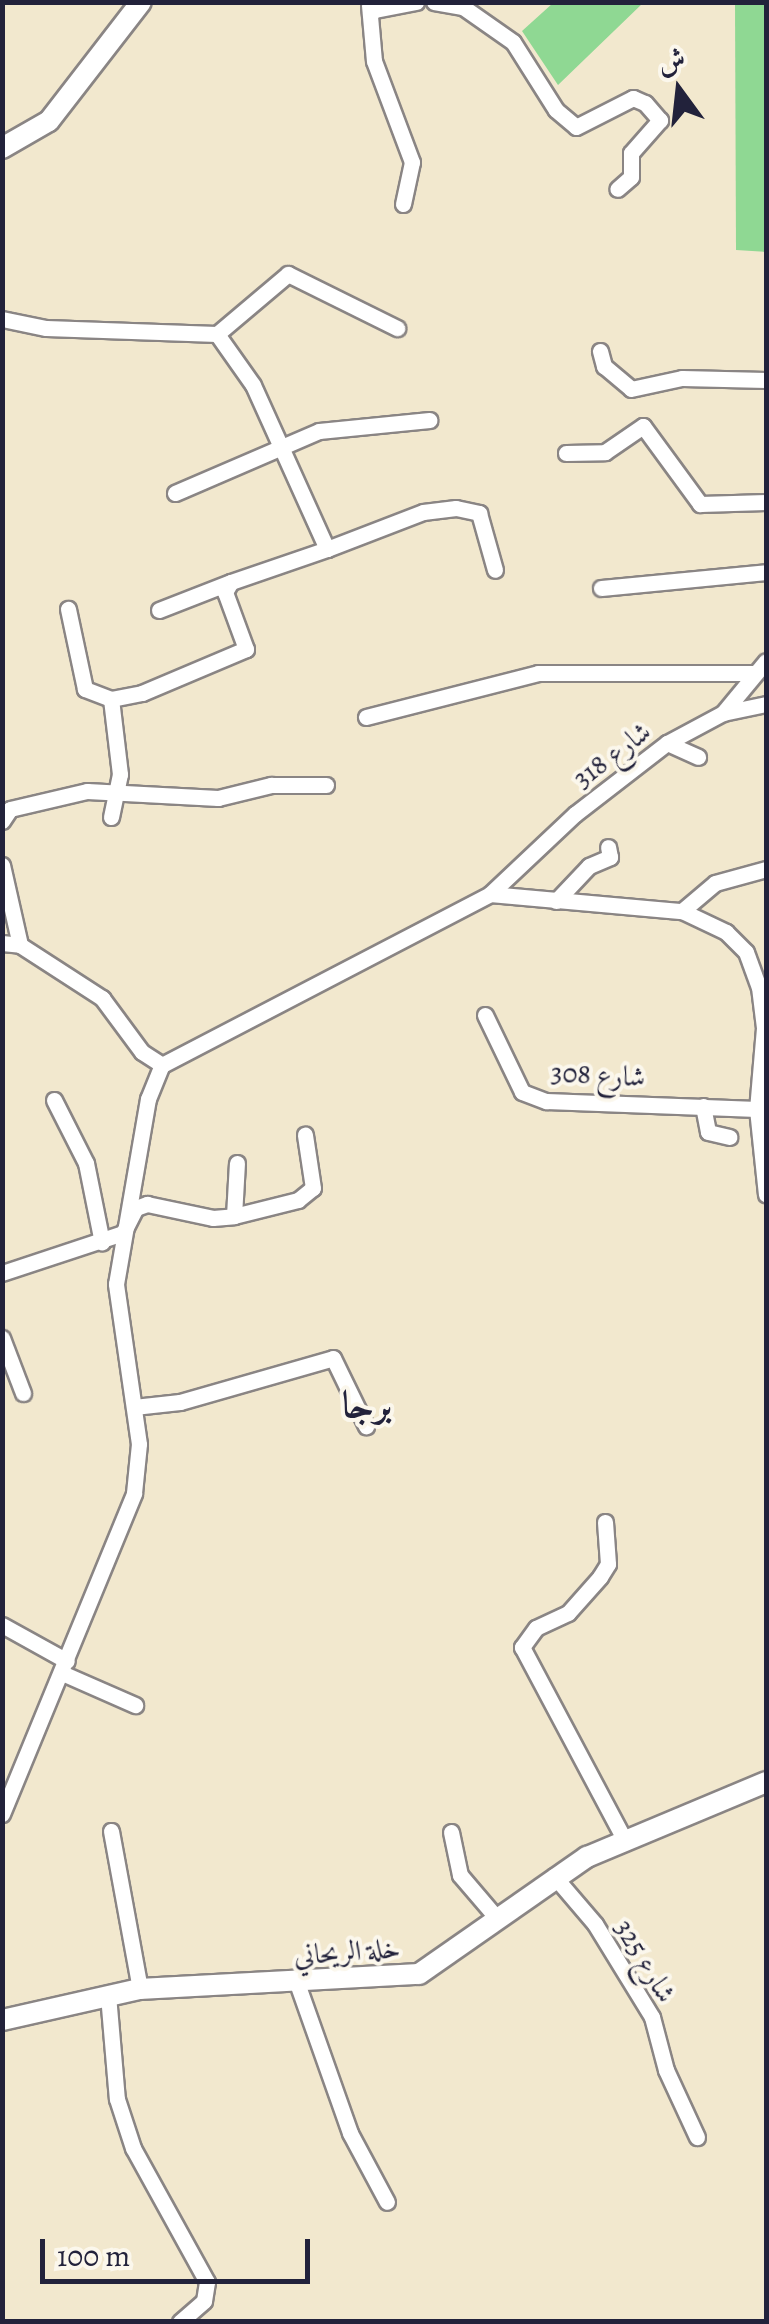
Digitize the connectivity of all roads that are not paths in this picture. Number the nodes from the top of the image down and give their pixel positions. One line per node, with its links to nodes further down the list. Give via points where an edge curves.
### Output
1 (141, 2): 5 (main road, via 48,122)
2 (416, 2): 4 (street, via 374,10)
3 (434, 2): 6 (street, via 463,7 513,42 556,110 576,127 633,98 645,103 660,120 631,152 631,177)
4 (368, 4): 7 (street, via 374,61 412,162)
5 (2, 148)
6 (616, 189)
7 (403, 204)
8 (2, 319): 10 (street, via 46,328)
9 (397, 328): 10 (street, via 288,274)
10 (218, 334): 14 (street)
11 (600, 351): 12 (street, via 604,366 630,389 682,378)
12 (766, 380)
13 (430, 420): 14 (street, via 344,425)
14 (281, 443): 16 (street); 18 (street)
15 (566, 453): 17 (street, via 605,452 643,426 700,504)
16 (174, 493)
17 (766, 502)
18 (327, 550): 19 (street, via 422,512 456,508 479,512); 21 (street)
19 (494, 570)
20 (766, 572): 22 (street)
21 (231, 582): 24 (street); 26 (street, via 225,592 246,649)
22 (601, 588)
23 (68, 609): 26 (street, via 85,689)
24 (159, 610)
25 (761, 667): 28 (street, شارع 318); 29 (street, via 538,674)
26 (111, 699): 33 (street, via 120,774)
27 (766, 704): 28 (street)
28 (723, 714): 30 (street, شارع 318)
29 (366, 717)
30 (667, 743): 31 (street); 40 (street, شارع 318, via 575,814)
31 (698, 757)
32 (326, 786): 33 (street, via 271,785 218,798)
33 (115, 796): 34 (street); 35 (street, via 87,790 41,800 10,810)
34 (112, 817)
35 (2, 821)
36 (608, 847): 41 (street, via 610,858 589,866)
37 (2, 865): 46 (street)
38 (766, 868): 43 (street, via 715,883)
39 (590, 888): 42 (street)
40 (490, 894): 41 (street); 49 (street, شارع 318)
41 (556, 901): 42 (street)
42 (586, 905): 43 (street); 44 (street)
43 (682, 911): 48 (street, via 717,926 746,952 759,987)
44 (573, 922)
45 (2, 943): 46 (street)
46 (20, 945): 49 (street, via 102,998 142,1052)
47 (486, 1016): 51 (street, شارع 308, via 522,1092 574,1103)
48 (764, 1056): 52 (street)
49 (162, 1065): 58 (street, via 148,1099)
50 (54, 1100): 59 (street, via 86,1163)
51 (703, 1106): 52 (street, شارع 308); 54 (street, via 708,1132)
52 (757, 1109): 56 (street)
53 (305, 1135): 57 (street, via 314,1188 298,1200)
54 (728, 1137)
55 (237, 1163): 57 (street)
56 (766, 1196)
57 (234, 1216): 58 (street, via 147,1204 136,1208)
58 (123, 1233): 59 (street); 63 (street, via 116,1284)
59 (102, 1242): 60 (street)
60 (3, 1272)
61 (2, 1338): 62 (street)
62 (23, 1393)
63 (134, 1407): 64 (street, via 180,1402 333,1358); 67 (street, via 134,1494)
64 (366, 1426)
65 (604, 1522): 73 (street, via 608,1564 600,1578 568,1613 536,1628 522,1647)
66 (2, 1626): 67 (street)
67 (65, 1667): 68 (street); 70 (street)
68 (135, 1705)
69 (766, 1782): 73 (main road, خلة الريحاني)
70 (2, 1814)
71 (111, 1831): 77 (street)
72 (451, 1832): 75 (street, via 460,1875)
73 (625, 1841): 74 (main road, خلة الريحاني)
74 (554, 1876): 75 (main road, خلة الريحاني); 80 (street, شارع 325, via 595,1924 652,2018)
75 (496, 1917): 76 (main road, خلة الريحاني, via 419,1974)
76 (297, 1983): 77 (main road, خلة الريحاني); 81 (street, via 350,2133)
77 (140, 1989): 78 (main road, خلة الريحاني)
78 (108, 1996): 79 (main road, خلة الريحاني); 82 (street, via 117,2099 133,2148 207,2282 204,2301)
79 (2, 2020)
80 (696, 2137)
81 (387, 2202)
82 (180, 2322)

